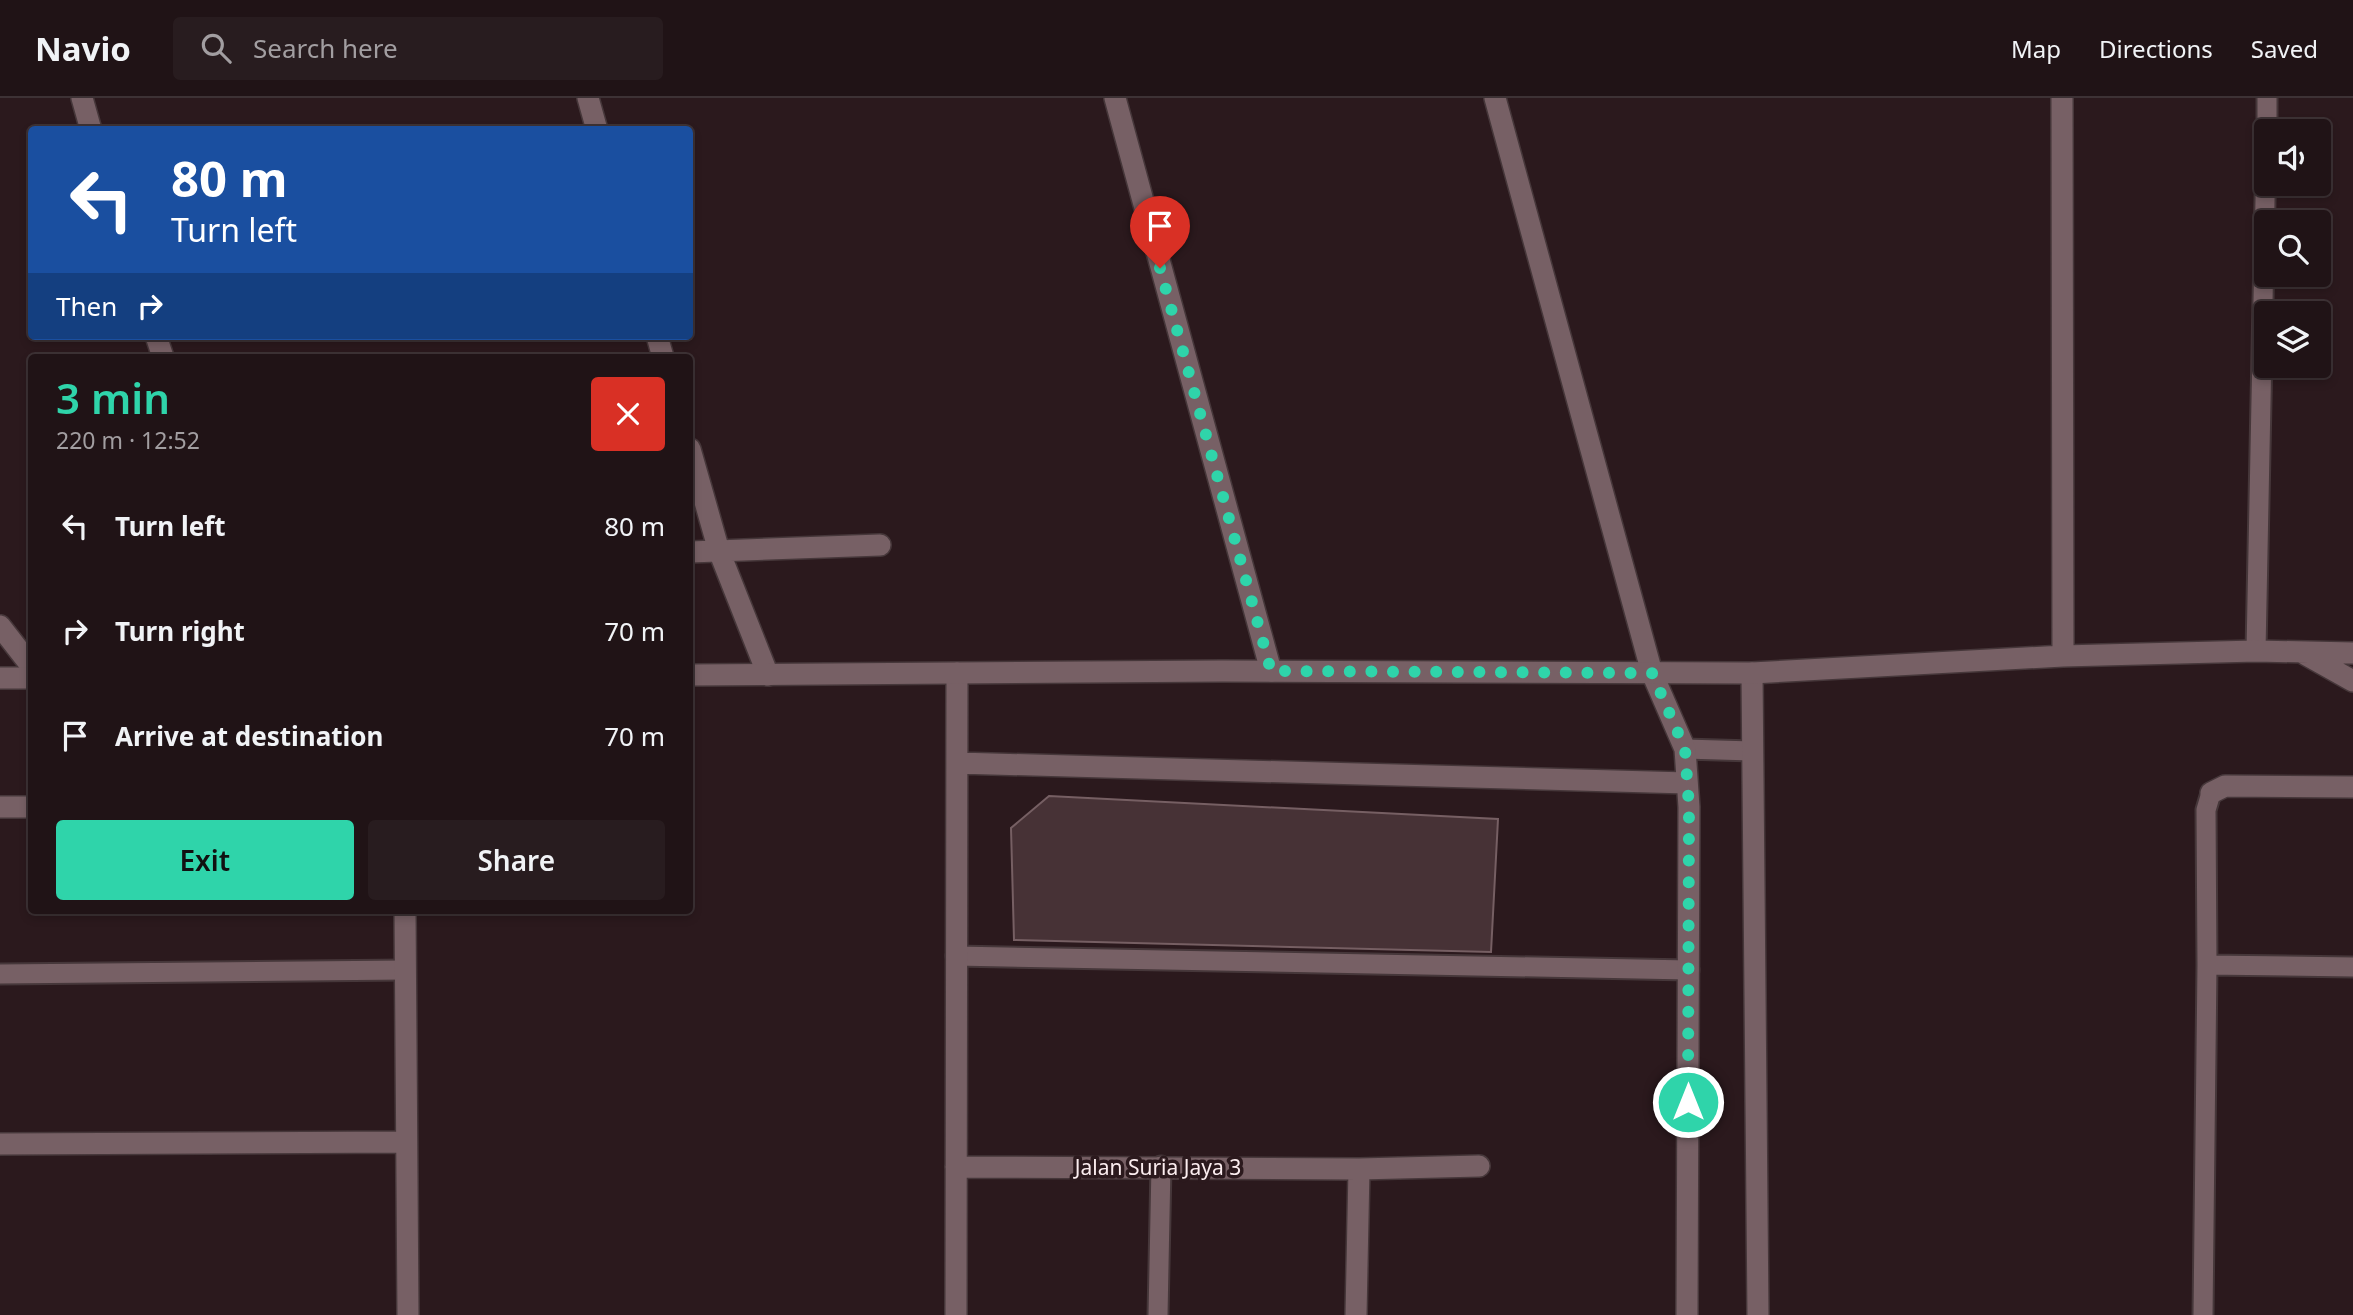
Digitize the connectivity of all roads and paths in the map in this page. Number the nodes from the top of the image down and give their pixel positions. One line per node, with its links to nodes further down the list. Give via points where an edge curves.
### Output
1 (82, 98): 8 (street)
2 (588, 98): 9 (street)
3 (1115, 98): 21 (street)
4 (1495, 98): 23 (street)
5 (2063, 98): 19 (street)
6 (2267, 98): 7 (lane)
7 (2267, 119)
8 (90, 126)
9 (596, 126)
10 (2265, 196): 16 (lane)
11 (693, 460): 13 (street)
12 (880, 545): 13 (street)
13 (719, 551): 14 (street); 26 (street)
14 (693, 552)
15 (0, 626): 20 (street)
16 (2256, 651): 17 (street); 19 (street)
17 (2301, 652): 18 (street); 29 (street)
18 (2353, 653)
19 (2063, 656): 24 (street)
20 (28, 662)
21 (1271, 671): 22 (street); 23 (street)
22 (957, 673): 26 (street); 32 (street)
23 (1652, 673): 24 (street); 30 (street)
24 (1752, 673): 31 (street)
25 (693, 675): 26 (street)
26 (768, 675)
27 (0, 678): 28 (street)
28 (28, 678)
29 (2353, 681)
30 (1685, 749): 31 (lane); 33 (street)
31 (1752, 751): 56 (street)
32 (957, 763): 33 (street); 39 (street)
33 (1687, 783): 43 (street)
34 (2353, 787): 35 (street, via 2225,786)
35 (2211, 793): 40 (lane, via 2206,810)
36 (0, 807): 37 (street)
37 (28, 807)
38 (405, 914): 42 (street)
39 (956, 956): 43 (lane); 49 (street)
40 (2207, 965): 41 (lane); 57 (lane)
41 (2353, 967)
42 (405, 970): 44 (lane); 45 (street)
43 (1689, 970): 55 (street)
44 (0, 974)
45 (407, 1142): 46 (street); 51 (street)
46 (0, 1143)
47 (1161, 1166): 49 (street, Jalan Suria Jaya 3); 50 (street, Jalan Suria Jaya 3); 53 (lane)
48 (1479, 1166): 50 (street, Jalan Suria Jaya 3)
49 (956, 1167): 52 (street)
50 (1359, 1169): 54 (street)
51 (408, 1315)
52 (956, 1315)
53 (1158, 1315)
54 (1356, 1315)
55 (1687, 1315)
56 (1758, 1315)
57 (2203, 1315)

